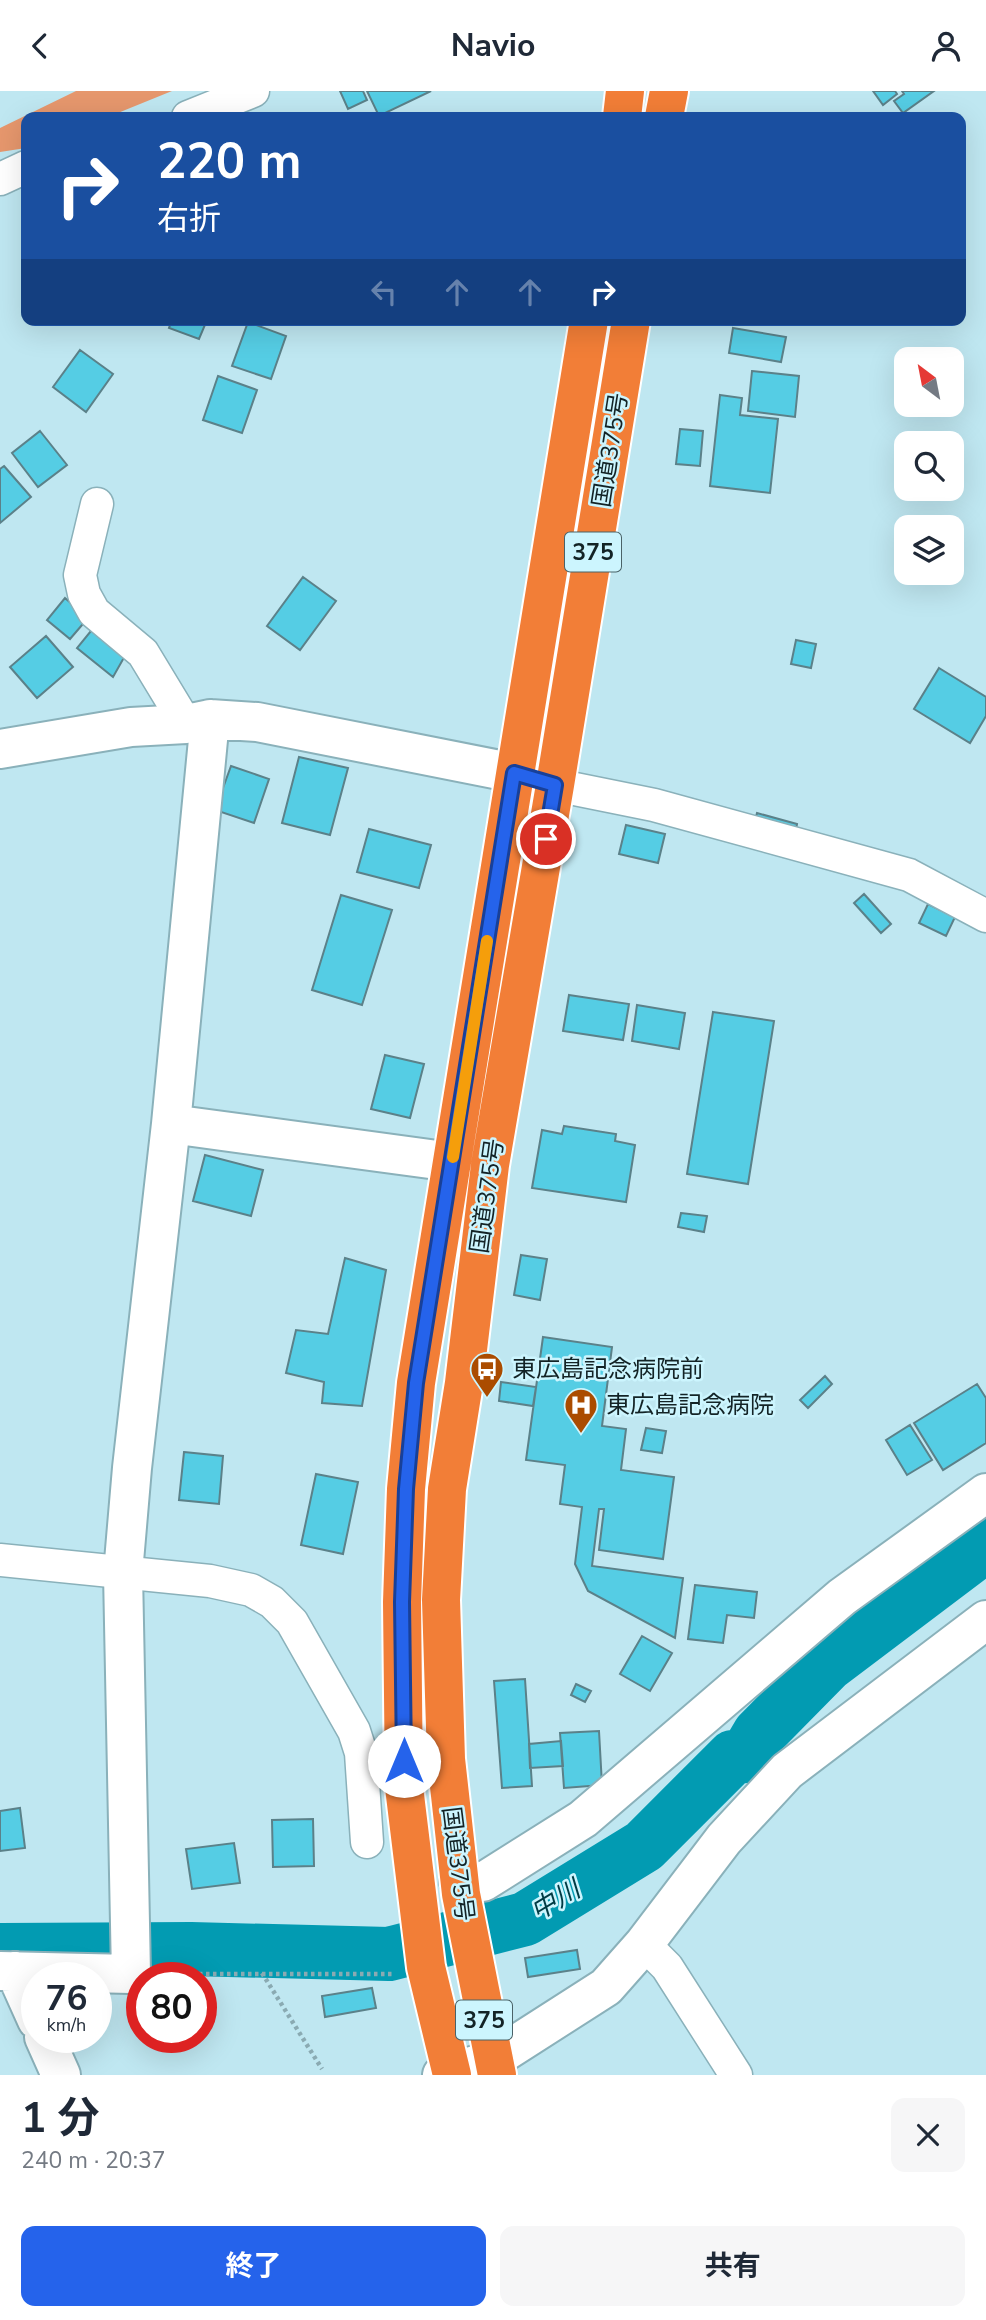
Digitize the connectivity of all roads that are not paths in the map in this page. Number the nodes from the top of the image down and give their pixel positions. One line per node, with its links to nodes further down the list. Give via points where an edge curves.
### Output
1 (253, 91): 4 (street)
2 (625, 91): 5 (highway)
3 (668, 91): 6 (highway)
4 (200, 112)
5 (623, 112)
6 (665, 112)
7 (21, 169): 8 (street)
8 (0, 179)
9 (588, 326): 14 (highway, 国道375号 / 375)
10 (630, 326): 15 (highway, 国道375号 / 375)
11 (97, 504): 12 (street, via 80,575 84,594 94,612 143,653)
12 (198, 721): 13 (street); 14 (street, via 257,722); 17 (street)
13 (0, 749)
14 (514, 773): 15 (street); 18 (highway, 国道375号 / 375)
15 (555, 785): 16 (street, via 654,805 909,875); 26 (highway, 国道375号 / 375, via 490,1165 447,1489 441,1600 445,1746)
16 (986, 916)
17 (171, 1124): 18 (street); 21 (street)
18 (452, 1163): 23 (highway, 国道375号 / 375, via 416,1383 406,1489)
19 (986, 1493): 26 (street, via 842,1597 583,1819 483,1882)
20 (0, 1560): 21 (street)
21 (123, 1573): 24 (street, via 210,1581 251,1590 272,1602 292,1622 354,1731); 28 (street, via 131,1968)
22 (986, 1620): 27 (street, via 787,1771 724,1839)
23 (404, 1787): 24 (street); 32 (highway, 国道375号 / 375, via 417,1892 411,1970)
24 (363, 1791): 25 (street)
25 (367, 1842)
26 (460, 1888): 31 (highway, 国道375号 / 375)
27 (644, 1944): 31 (street, via 606,1987); 34 (street, via 667,1967)
28 (8, 1971): 29 (street)
29 (21, 1993)
30 (51, 2053): 33 (street)
31 (494, 2067): 32 (street)
32 (448, 2074)
33 (61, 2075)
34 (736, 2075)

